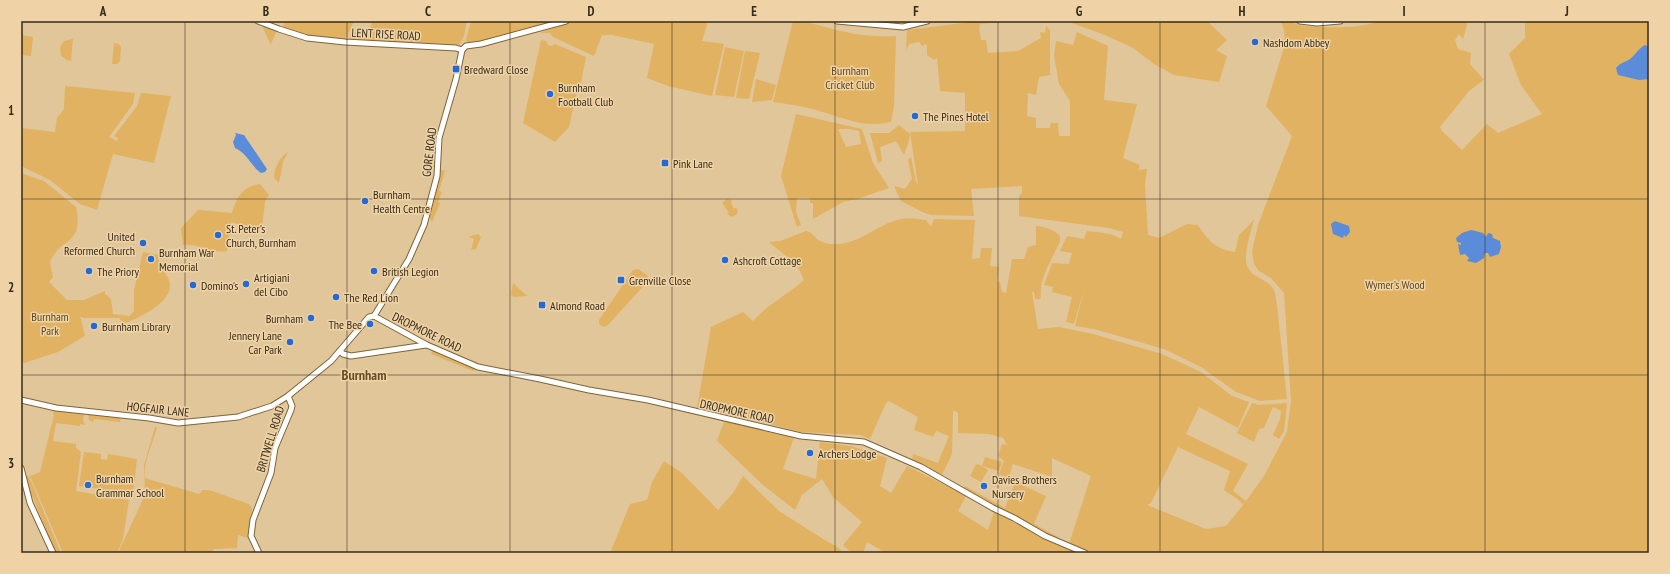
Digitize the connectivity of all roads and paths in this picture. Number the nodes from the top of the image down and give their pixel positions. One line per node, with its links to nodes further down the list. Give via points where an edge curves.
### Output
1 (258, 21): 7 (street, LENT RISE ROAD, via 307,38)
2 (566, 21): 7 (street, via 466,46)
3 (837, 21): 4 (street, via 903,27)
4 (928, 21)
5 (1300, 21): 6 (street)
6 (1340, 21)
7 (462, 50): 8 (street, GORE ROAD, via 440,134 437,176 424,225 409,259)
8 (374, 316): 9 (street, DROPMORE ROAD); 10 (street, BRITWELL ROAD, via 369,318)
9 (418, 343): 10 (street, via 351,356); 16 (street, DROPMORE ROAD, via 478,367 648,400 801,436 864,442 921,467 1044,536)
10 (340, 351): 11 (street, BRITWELL ROAD)
11 (288, 396): 12 (street, HOGFAIR LANE, via 249,415 181,424 134,416 70,410); 15 (street, BRITWELL ROAD, via 291,410 276,448 271,473 251,528 251,536)
12 (21, 400)
13 (21, 468): 14 (street, via 32,507)
14 (53, 553)
15 (259, 553)
16 (1085, 553)

